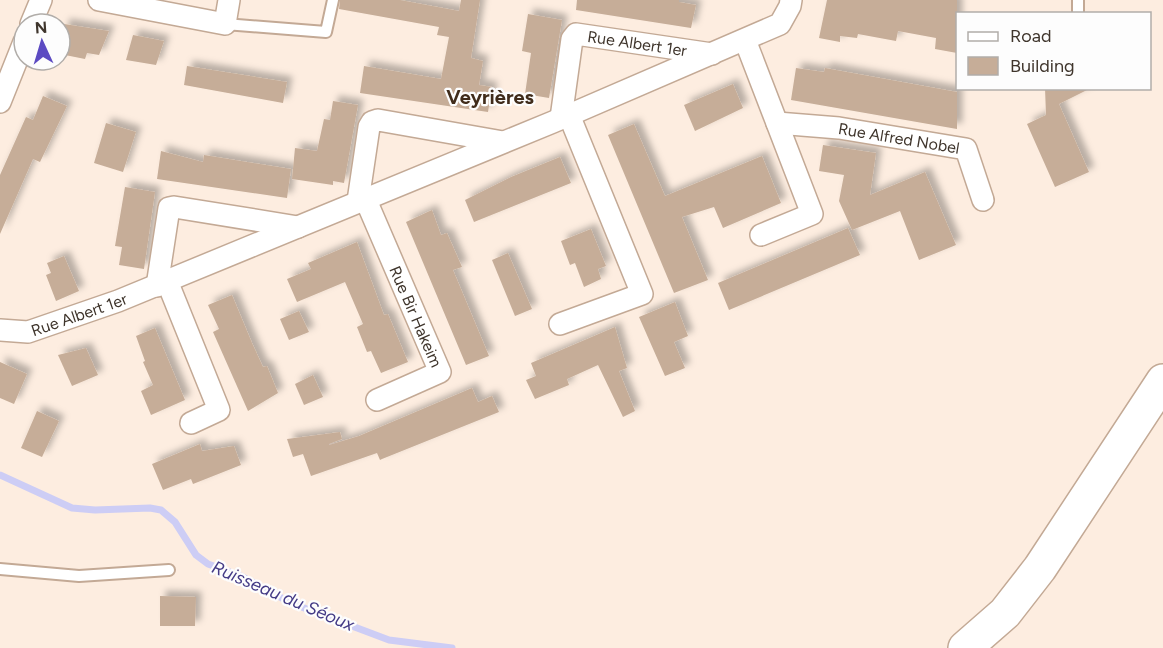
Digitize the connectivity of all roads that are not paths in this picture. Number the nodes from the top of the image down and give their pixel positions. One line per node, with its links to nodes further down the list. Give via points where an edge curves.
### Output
1 (99, 0): 5 (street)
2 (229, 0): 5 (street)
3 (333, 0): 5 (lane, via 326,32)
4 (791, 0): 6 (street, Rue Albert 1er, via 780,24)
5 (225, 24)
6 (745, 40): 7 (street, Rue Albert 1er); 11 (street)
7 (713, 54): 10 (street, Rue Albert 1er); 10 (street, Rue Albert 1er, via 576,34 572,39)
8 (12, 72): 9 (street)
9 (0, 102)
10 (565, 116): 12 (street, Rue Albert 1er); 18 (street, via 642,294)
11 (777, 123): 14 (street, Rue Alfred Nobel, via 838,128 966,149); 16 (street, via 812,214)
12 (503, 142): 13 (street, Rue Albert 1er); 13 (street, via 372,122)
13 (362, 200): 15 (street, Rue Albert 1er); 21 (street, Rue Bir Hakeim, via 440,372)
14 (983, 200)
15 (298, 227): 17 (street, Rue Albert 1er); 17 (street, via 169,208)
16 (761, 235)
17 (162, 283): 19 (street, Rue Albert 1er, via 38,330); 22 (street, via 219,410)
18 (560, 324)
19 (0, 330)
20 (1163, 381): 25 (highway, via 1040,568 1005,613)
21 (377, 400)
22 (190, 423)
23 (0, 569): 24 (lane, via 79,576)
24 (169, 570)
25 (965, 648)

